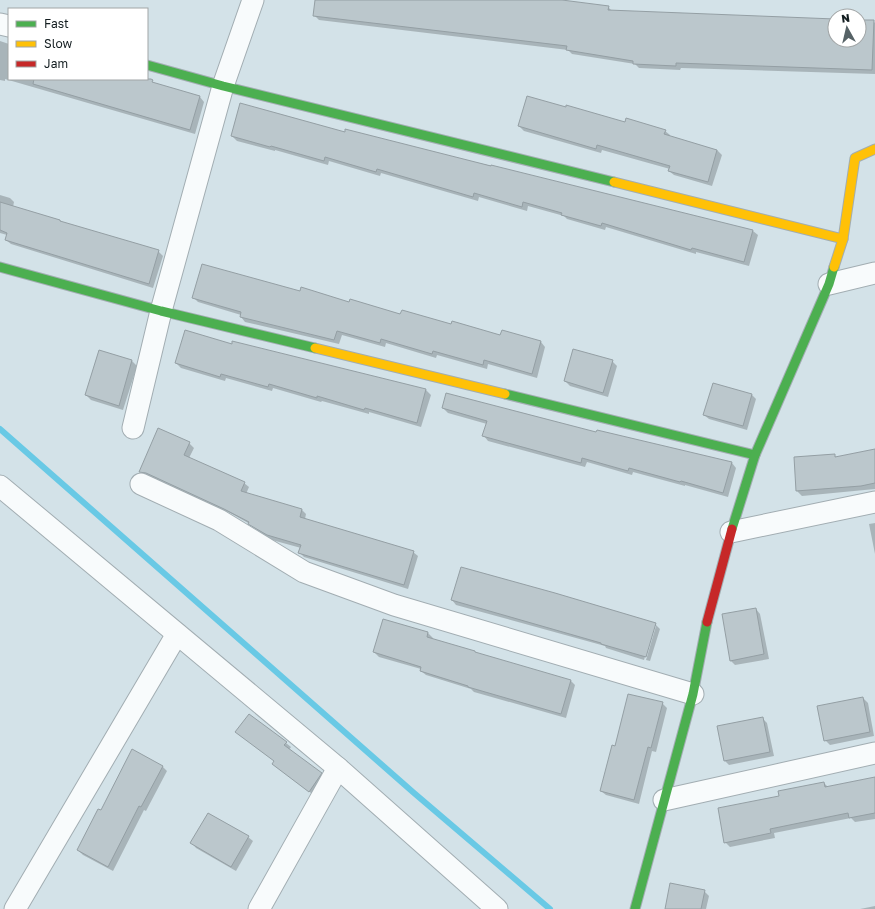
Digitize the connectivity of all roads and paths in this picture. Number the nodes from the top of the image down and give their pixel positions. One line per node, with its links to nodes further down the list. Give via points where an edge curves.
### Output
1 (253, 0): 3 (street)
2 (148, 65): 3 (street)
3 (223, 86): 5 (street); 9 (street)
4 (875, 149): 5 (street, via 855,158)
5 (843, 239): 8 (street)
6 (0, 267): 9 (street)
7 (875, 273): 8 (street)
8 (829, 284): 11 (street)
9 (160, 311): 10 (street); 11 (street)
10 (133, 428)
11 (755, 455): 15 (street)
12 (141, 484): 17 (street, via 219,520 304,572 394,605)
13 (0, 486): 16 (street)
14 (875, 502): 15 (street)
15 (731, 532): 17 (street, via 709,613)
16 (177, 634): 19 (street); 21 (street)
17 (693, 694): 20 (street)
18 (875, 753): 20 (street)
19 (338, 768): 22 (street); 23 (street)
20 (664, 800): 24 (street)
21 (15, 909)
22 (259, 909)
23 (497, 909)
24 (635, 909)

